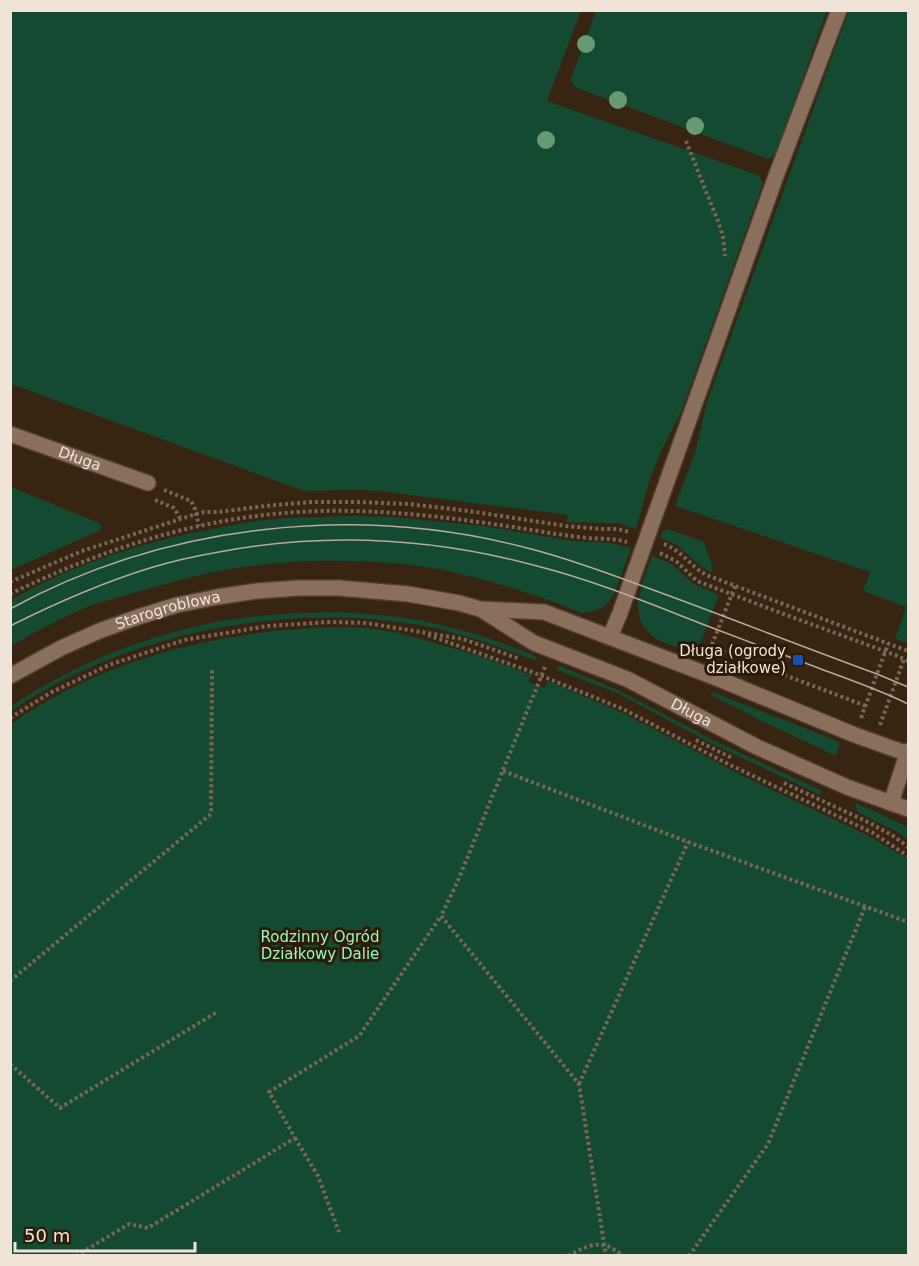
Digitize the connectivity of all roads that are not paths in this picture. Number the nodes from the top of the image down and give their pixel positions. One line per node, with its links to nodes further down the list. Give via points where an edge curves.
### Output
1 (839, 10): 6 (street)
2 (10, 434): 3 (street, Długa)
3 (148, 483)
4 (339, 588): 5 (street, Długa, via 408,594); 7 (street, Starogroblowa, via 257,591 177,605 99,631)
5 (480, 609): 6 (street, Długa, via 544,612); 9 (street, Długa, via 534,643 627,679 757,747)
6 (610, 637): 8 (street, Długa)
7 (10, 676)
8 (908, 753): 9 (street)
9 (891, 803): 10 (street, Długa)
10 (909, 809)

